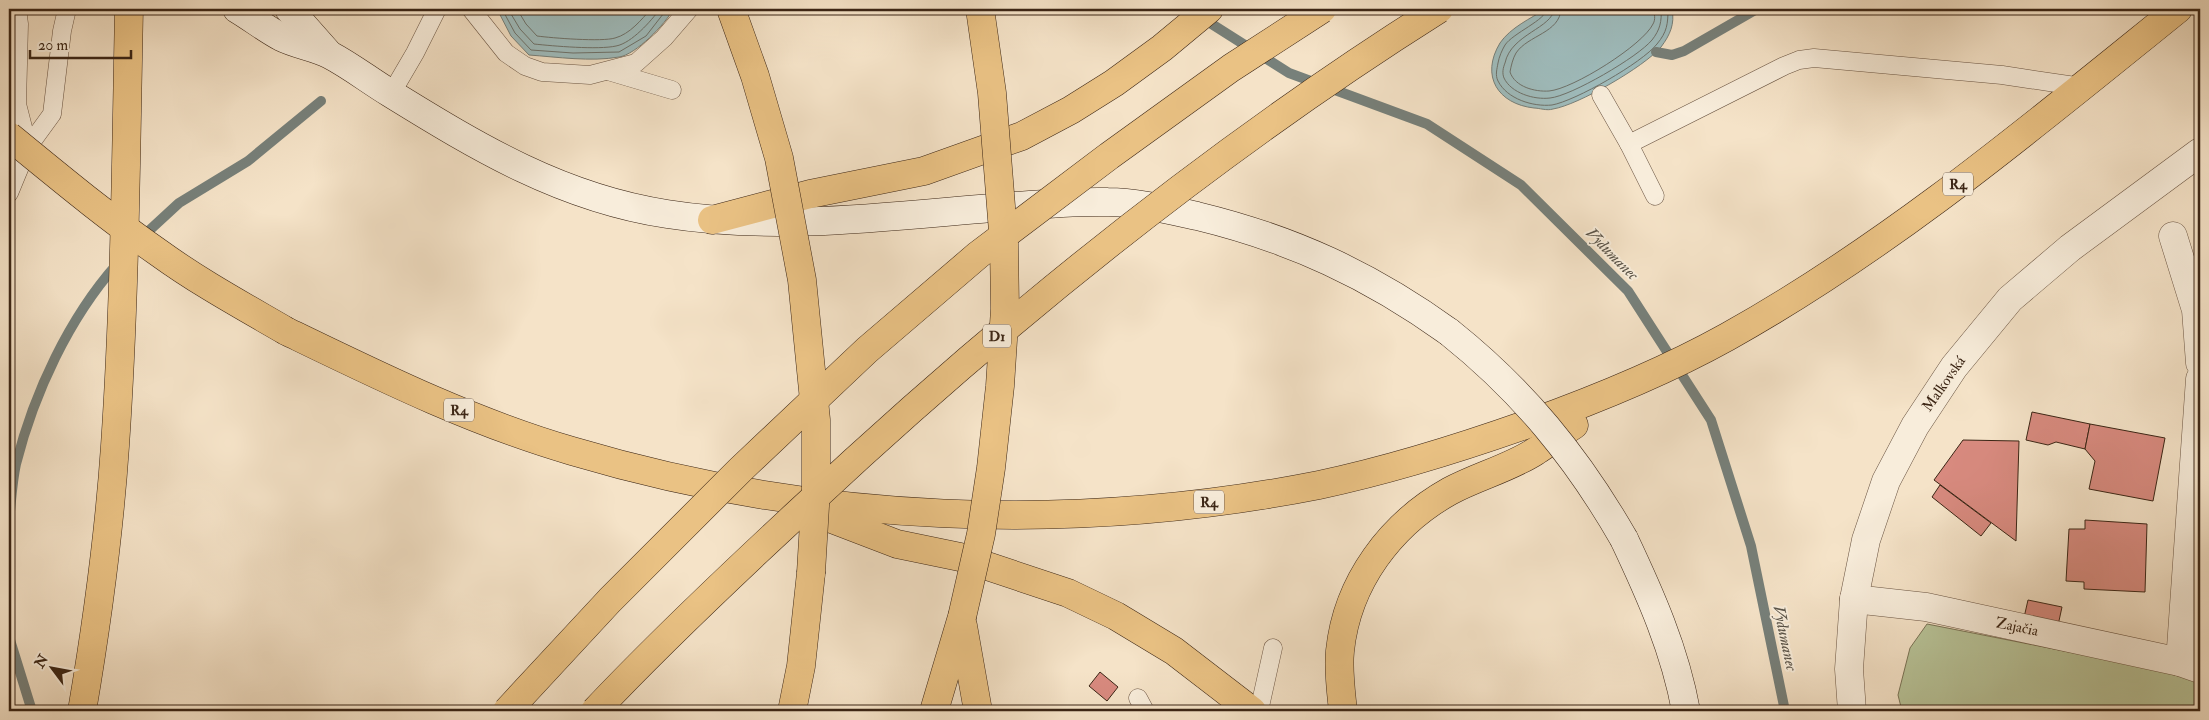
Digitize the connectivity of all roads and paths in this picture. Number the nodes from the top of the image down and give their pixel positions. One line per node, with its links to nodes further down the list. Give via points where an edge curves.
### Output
1 (17, 9): 21 (lane)
2 (67, 9): 21 (lane, via 52,114)
3 (129, 9): 36 (highway, bridge, via 122,306 115,446 105,556)
4 (238, 9): 15 (main road, via 282,37)
5 (289, 9): 15 (main road)
6 (437, 9): 19 (lane)
7 (471, 9): 16 (lane, via 506,53 525,66 542,72 590,74)
8 (690, 9): 16 (lane, via 636,63)
9 (731, 9): 39 (highway, bridge, via 779,158 802,280 816,420 811,573 801,666)
10 (980, 9): 33 (highway, bridge, via 992,92 1004,244 1005,309 991,468 981,534)
11 (1209, 9): 26 (highway, via 1162,48 1071,110 1022,136 924,171 810,194)
12 (1322, 9): 37 (highway, bridge, via 1231,68 1109,156 978,255 875,343 740,470 610,600)
13 (1439, 9): 38 (highway, D1, bridge, via 1374,50 1249,139 1116,239 991,340 847,467)
14 (2178, 9): 17 (highway, R4)
15 (328, 54): 19 (main road)
16 (608, 71): 18 (lane)
17 (2082, 87): 22 (lane, via 2002,75 1814,58 1784,66); 30 (highway, R4, via 1908,222 1805,291 1722,340)
18 (672, 90)
19 (391, 94): 26 (main road, via 501,158 573,191 664,214)
20 (1601, 95): 22 (lane)
21 (19, 142): 24 (lane); 31 (highway, R4, bridge, via 74,190 160,254 286,331 390,381 506,429 568,450 640,470)
22 (1629, 144): 25 (lane)
23 (2200, 152): 32 (main road, Malkovská, via 2070,248 2010,299 1954,367 1915,426 1886,482 1866,540)
24 (9, 193)
25 (1655, 196)
26 (712, 220): 45 (main road, bridge, via 818,221 1109,202 1169,210 1273,237 1325,259 1380,287 1449,332 1502,378 1564,446 1598,494 1624,539 1669,645)
27 (2173, 236): 28 (main road, via 2196,310)
28 (2200, 363)
29 (2200, 379): 35 (main road, Zajačia)
30 (1632, 383): 31 (highway, R4, via 1486,439 1396,466 1324,484 1243,498 1129,512 1044,516 887,511); 44 (highway, via 1535,452 1449,492 1388,539 1355,591 1346,618 1340,651)
31 (770, 496): 42 (highway, via 897,544 960,557 1068,592 1174,651)
32 (1854, 599): 35 (main road, Zajačia, via 1926,608); 46 (main road, Malkovská, via 1849,669)
33 (962, 617): 40 (highway); 41 (highway)
34 (1273, 648): 43 (lane)
35 (2190, 665)
36 (82, 711)
37 (507, 711)
38 (595, 711)
39 (792, 711)
40 (934, 711)
41 (978, 711)
42 (1252, 711)
43 (1259, 711)
44 (1344, 711)
45 (1686, 711)
46 (1852, 711)

